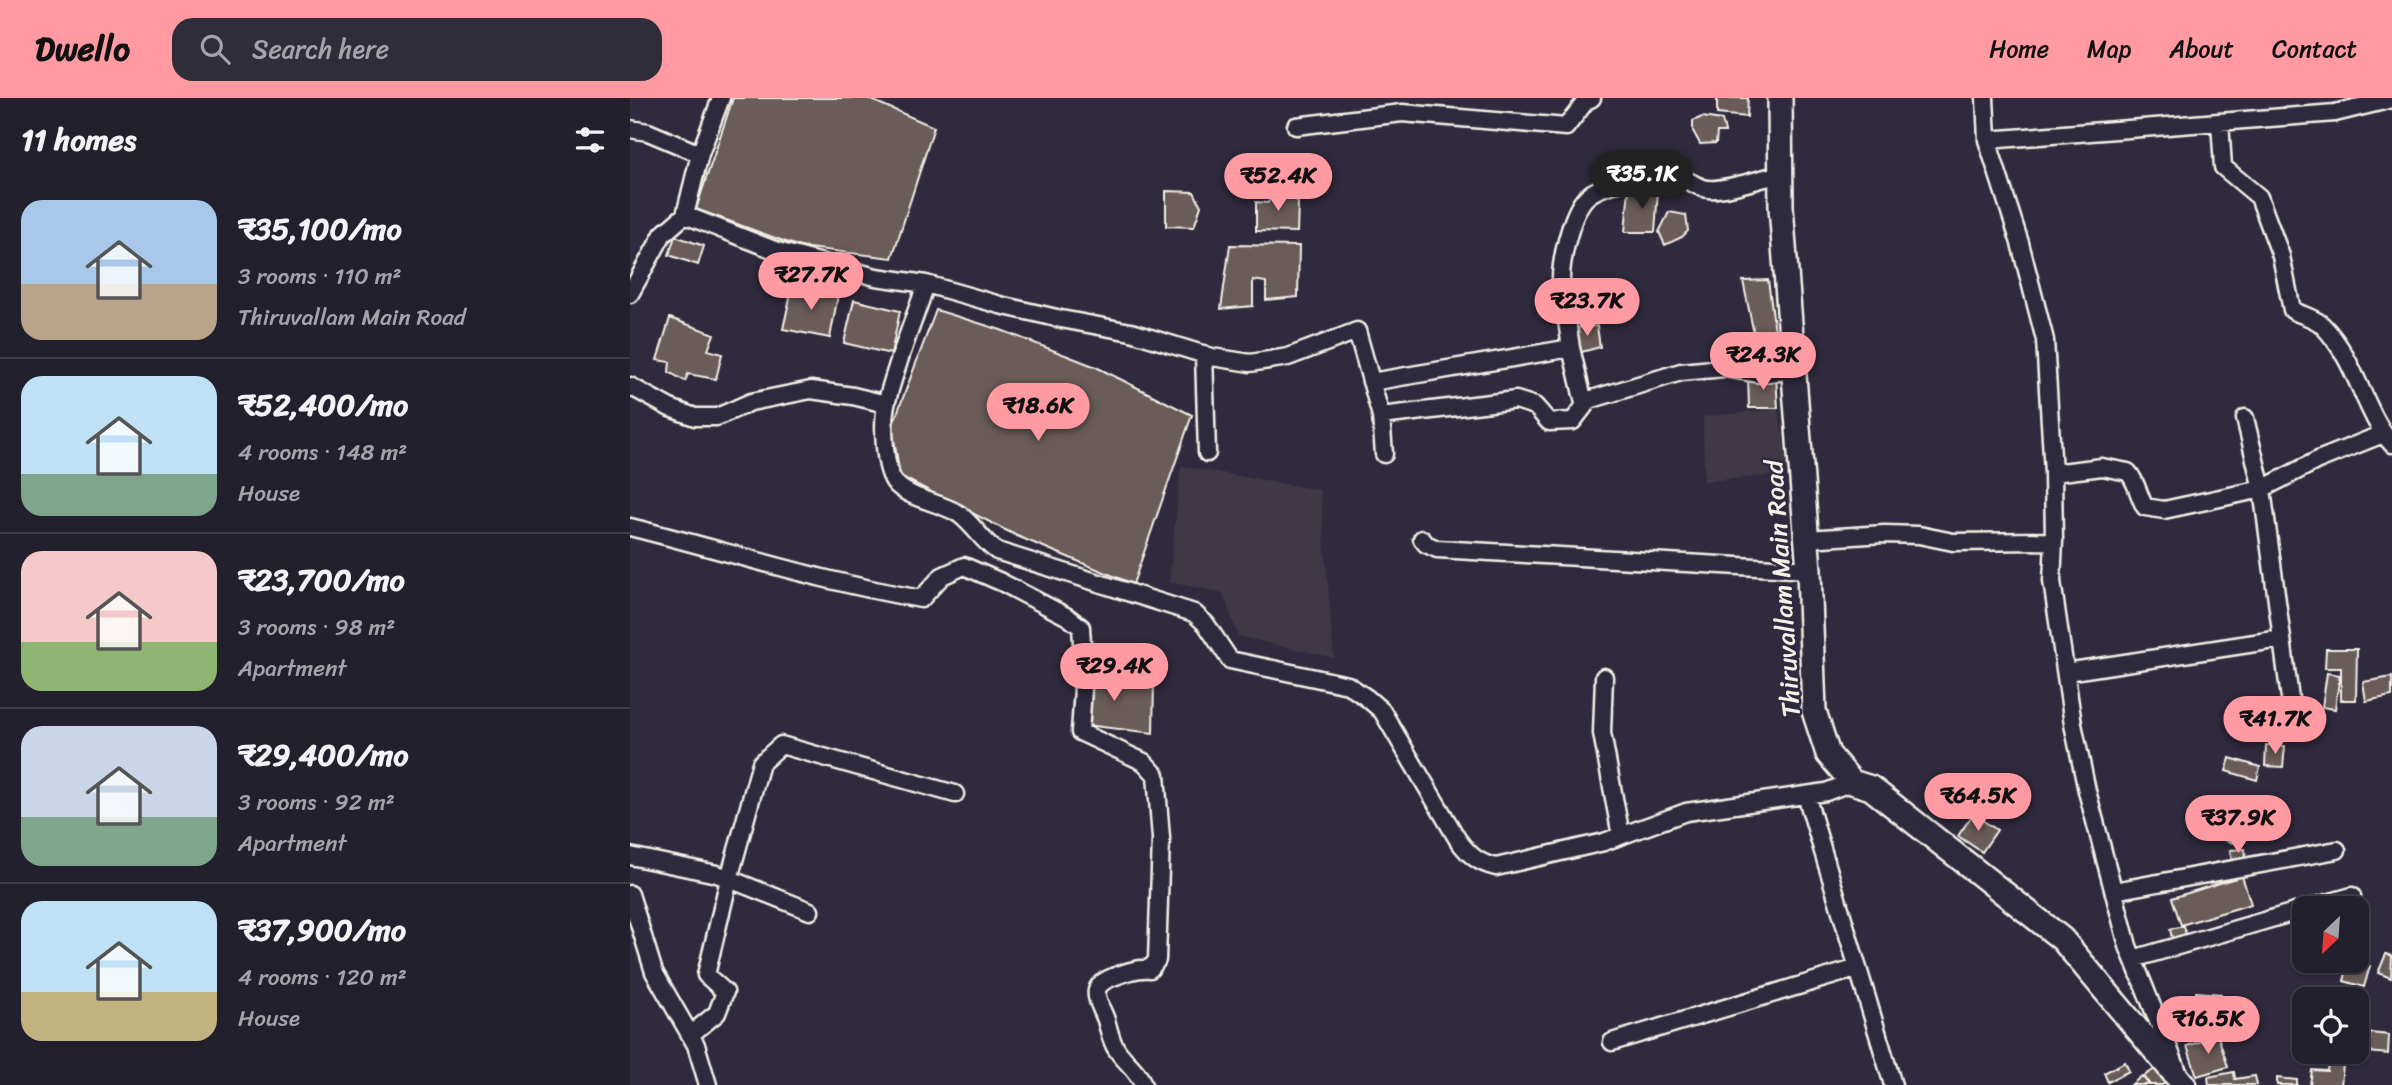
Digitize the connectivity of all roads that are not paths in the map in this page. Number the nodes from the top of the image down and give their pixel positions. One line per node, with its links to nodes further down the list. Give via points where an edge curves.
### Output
1 (721, 98): 10 (street)
2 (1592, 98): 7 (street, via 1566,127 1402,113)
3 (1780, 98): 11 (main road, Thiruvallam Main Road)
4 (1985, 98): 9 (street)
5 (2392, 99): 6 (street, via 2335,113)
6 (2220, 121): 9 (street); 24 (street, via 2223,167 2259,197 2281,256 2292,310 2320,324 2351,365)
7 (1296, 126)
8 (630, 129): 10 (street)
9 (1987, 140): 27 (street, via 2045,340)
10 (700, 154): 12 (street)
11 (1781, 174): 15 (street, via 1708,190 1681,178 1648,179 1590,194 1574,222 1561,268); 17 (main road, Thiruvallam Main Road)
12 (685, 215): 13 (street, via 777,251 876,277); 14 (street, via 663,234)
13 (926, 284): 16 (street, via 1036,314 1131,332); 21 (street)
14 (630, 294)
15 (1571, 348): 18 (street); 20 (street)
16 (1204, 354): 18 (street, via 1250,363 1288,357 1357,331); 25 (street)
17 (1796, 370): 20 (street, via 1760,374 1702,368); 31 (main road, Thiruvallam Main Road)
18 (1371, 382): 22 (street)
19 (630, 386): 21 (street, via 695,417 717,417 751,402 811,390)
20 (1584, 403): 22 (street, via 1576,419 1569,422 1549,422 1535,406 1516,400)
21 (886, 404): 41 (street, via 890,476 905,490 956,512 997,551 1194,613 1230,660 1348,685 1367,698 1382,711 1468,855 1482,864 1496,867)
22 (1381, 416): 26 (street)
23 (2245, 418): 28 (street)
24 (2388, 439): 28 (street, via 2318,460)
25 (1207, 453)
26 (1384, 454)
27 (2053, 473): 28 (street, via 2102,467 2128,471 2140,499 2152,510); 32 (street)
28 (2262, 489): 34 (street)
29 (630, 527): 55 (street, via 751,561 921,599 942,576 964,566 1081,627 1080,732 1144,762 1156,775 1161,838 1157,960 1150,969 1105,980 1097,989 1097,1003 1115,1048)
30 (1422, 539): 33 (street, via 1437,549)
31 (1807, 539): 32 (street, via 1884,534 1953,542); 33 (main road, Thiruvallam Main Road)
32 (2054, 541): 35 (street, via 2052,581)
33 (1810, 570): 38 (main road, Thiruvallam Main Road, via 1814,711 1828,754)
34 (2281, 639): 35 (street); 37 (street)
35 (2066, 672): 45 (street, via 2087,791)
36 (1604, 677): 41 (street, via 1602,733)
37 (2293, 722)
38 (1852, 782): 40 (street); 53 (main road, Thiruvallam Main Road, via 1871,788 2062,939)
39 (955, 794): 44 (street, via 781,745 761,763)
40 (1806, 795): 41 (street, via 1686,812); 50 (street)
41 (1621, 835)
42 (2337, 850): 45 (street)
43 (630, 856): 44 (street)
44 (729, 879): 47 (street); 51 (street, via 706,975 725,992 717,1013)
45 (2114, 891): 49 (street)
46 (630, 894): 51 (street, via 654,972)
47 (810, 911)
48 (2292, 913): 49 (street)
49 (2133, 959): 53 (street)
50 (1858, 968): 52 (street); 56 (street)
51 (690, 1035): 54 (street)
52 (1612, 1042)
53 (2183, 1083)
54 (708, 1085)
55 (1143, 1085)
56 (1893, 1085)

